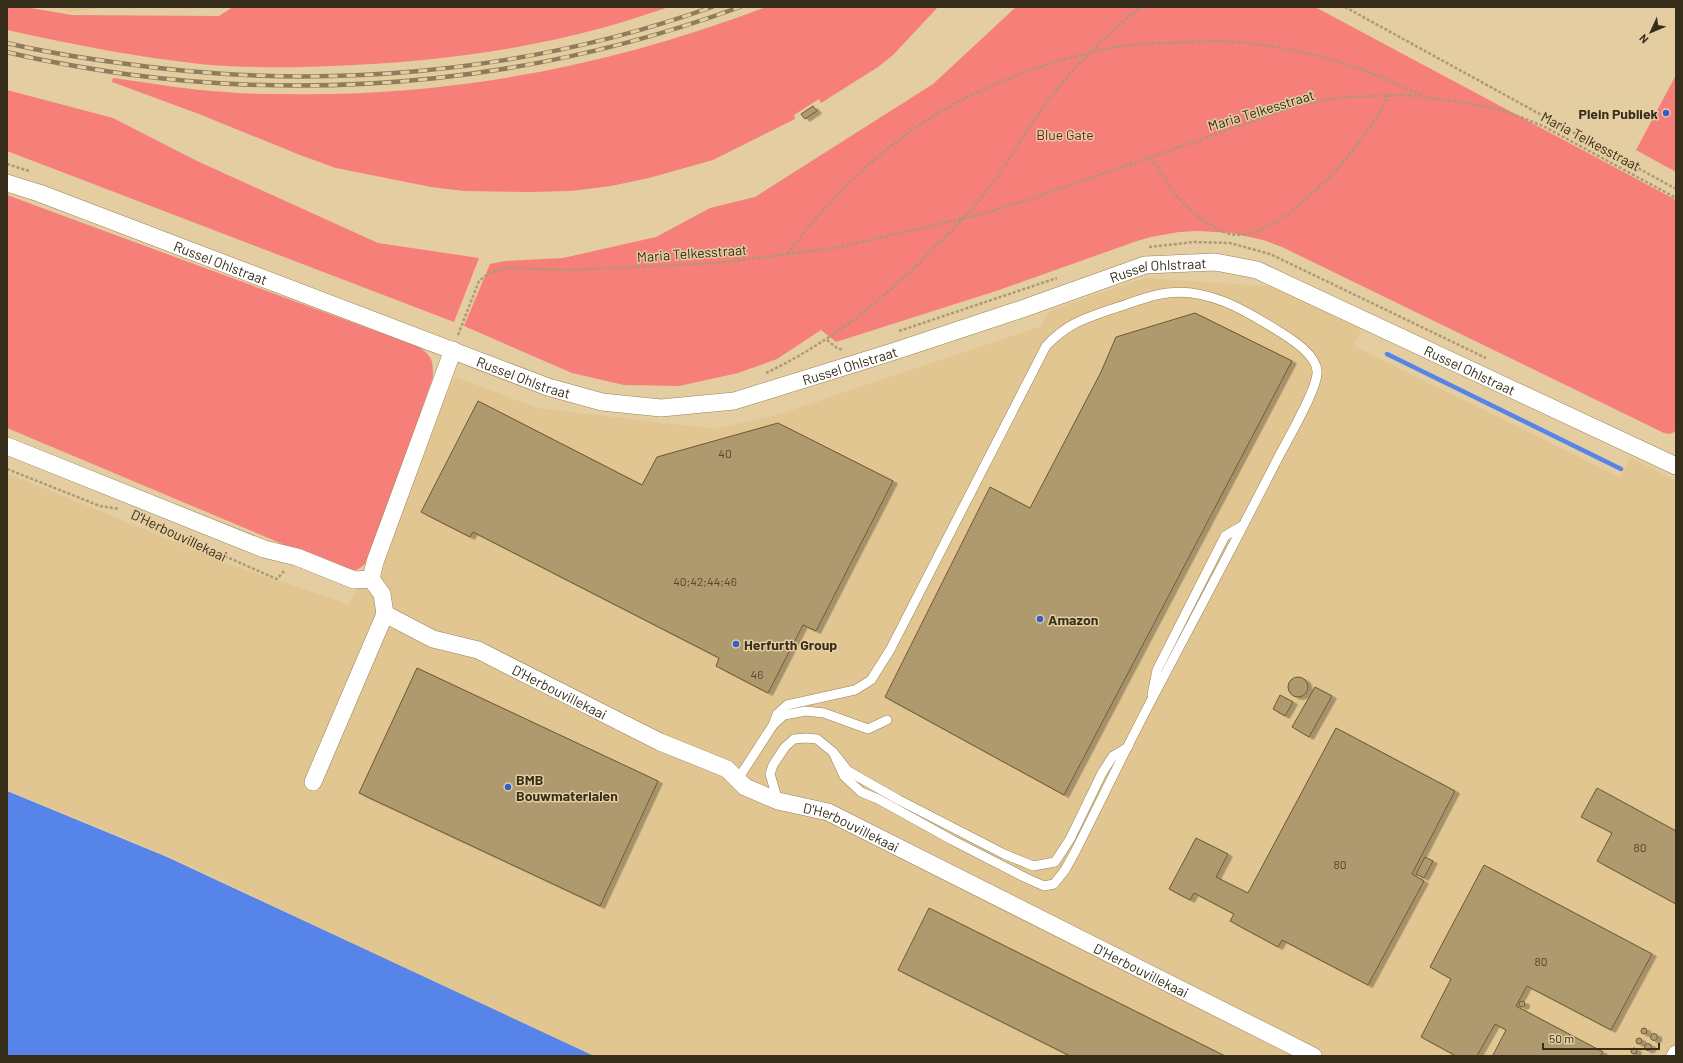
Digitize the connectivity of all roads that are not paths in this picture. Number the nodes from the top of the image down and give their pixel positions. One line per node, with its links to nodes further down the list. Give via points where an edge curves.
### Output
1 (7, 183): 2 (street, Russel Ohlstraat, via 320,300)
2 (456, 342): 4 (street, Russel Ohlstraat, via 548,387 602,402 661,408 734,401 1022,309 1145,265 1215,262 1257,270); 5 (street)
3 (7, 446): 5 (street, D'Herbouvillekaai, via 264,548 297,557 354,580)
4 (1676, 466)
5 (371, 579): 6 (street, via 382,594)
6 (385, 614): 11 (street, D'Herbouvillekaai, via 433,639 478,650 660,742); 12 (street)
7 (887, 720): 8 (lane, via 868,729 824,713 806,711 784,716)
8 (773, 725): 9 (lane, via 777,714 787,705 856,690 871,680 890,650 1046,346 1059,332 1076,322 1162,294 1190,292 1213,297 1298,343 1313,360 1318,372 1312,391); 11 (lane)
9 (1128, 746): 10 (lane, via 1113,756 1102,773 1070,840 1055,862 1033,866 1004,854 848,771); 10 (lane, via 1065,870 1054,884 1044,886 861,792 844,776)
10 (833, 752): 13 (lane, via 812,738 794,739 785,747 770,774)
11 (733, 774): 13 (street, D'Herbouvillekaai, via 745,787)
12 (313, 782)
13 (778, 801): 14 (street, D'Herbouvillekaai, via 828,812)
14 (1313, 1056)

